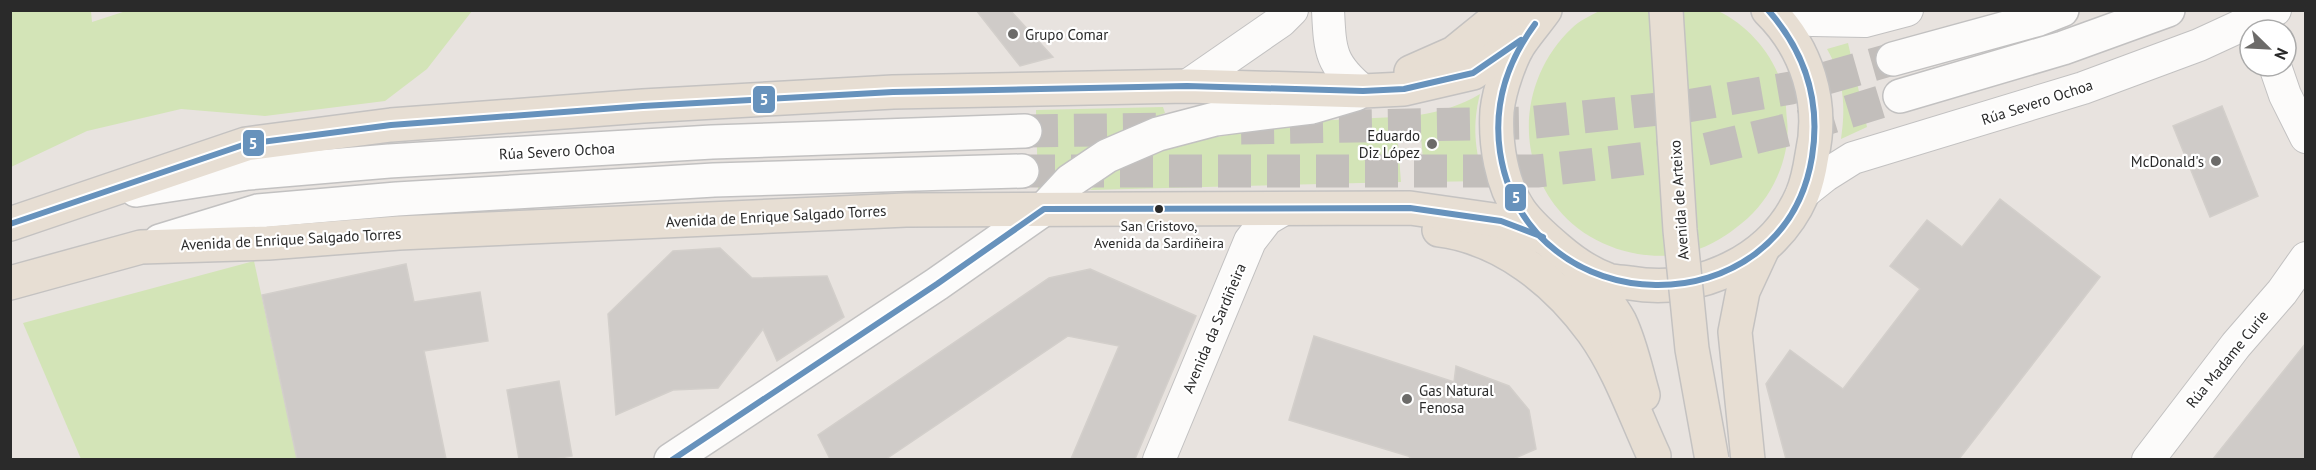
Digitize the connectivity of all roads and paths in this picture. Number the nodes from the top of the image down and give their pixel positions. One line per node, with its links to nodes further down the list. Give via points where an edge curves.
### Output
1 (1292, 10): 15 (street)
2 (1328, 10): 16 (street, via 1335,63)
3 (1507, 10): 16 (main road, via 1454,53)
4 (1545, 10): 12 (main road)
5 (1645, 10): 35 (main road, Avenida de Arteixo, via 1657,230)
6 (1666, 10): 36 (main road, Avenida de Arteixo, bridge, via 1681,242 1692,349)
7 (1907, 10): 10 (street, via 1865,21 1813,20)
8 (2062, 10): 13 (main road)
9 (2168, 10): 17 (main road, via 2063,48)
10 (1771, 13): 21 (main road, via 1793,40 1808,70 1815,101 1817,134)
11 (2238, 30): 21 (street, Rúa Severo Ochoa, via 2083,88 1853,158)
12 (1521, 40): 16 (main road, via 1473,73 1404,89); 26 (main road, via 1506,73 1497,110 1498,139 1503,174 1510,190 1520,210)
13 (1893, 58)
14 (2278, 78): 19 (street)
15 (1187, 86): 16 (main road); 22 (main road, via 892,92 391,125 246,144)
16 (1363, 91): 23 (main road, via 1312,106 1215,119 1158,134 1107,156 1070,181)
17 (1900, 96)
18 (1025, 131): 22 (main road, Rúa Severo Ochoa, via 712,142 389,161 248,173)
19 (2306, 137)
20 (1022, 171): 28 (main road, via 714,180 397,198 258,211)
21 (1802, 194): 27 (main road, via 1789,218)
22 (91, 197): 25 (main road)
23 (1044, 209): 24 (main road, Avenida de Enrique Salgado Torres); 28 (main road, Avenida de Enrique Salgado Torres, via 833,213); 33 (main road)
24 (1284, 209): 26 (main road, Avenida de Enrique Salgado Torres, via 1410,208 1501,221); 32 (main road, via 1464,233 1515,256 1558,290 1593,332); 34 (street, Avenida da Sardiñeira, via 1267,219 1250,241)
25 (10, 224)
26 (1543, 237): 30 (main road)
27 (1764, 246): 30 (main road, via 1730,269 1701,282 1666,287 1609,280); 37 (main road, via 1743,291 1735,332)
28 (141, 247): 31 (main road, Avenida de Enrique Salgado Torres)
29 (2306, 258): 38 (street, Rúa Madame Curie)
30 (1574, 263): 32 (main road, via 1620,323 1644,399)
31 (10, 283)
32 (1655, 458)
33 (671, 459)
34 (1159, 459)
35 (1690, 459)
36 (1712, 459)
37 (1748, 459)
38 (2148, 459)

